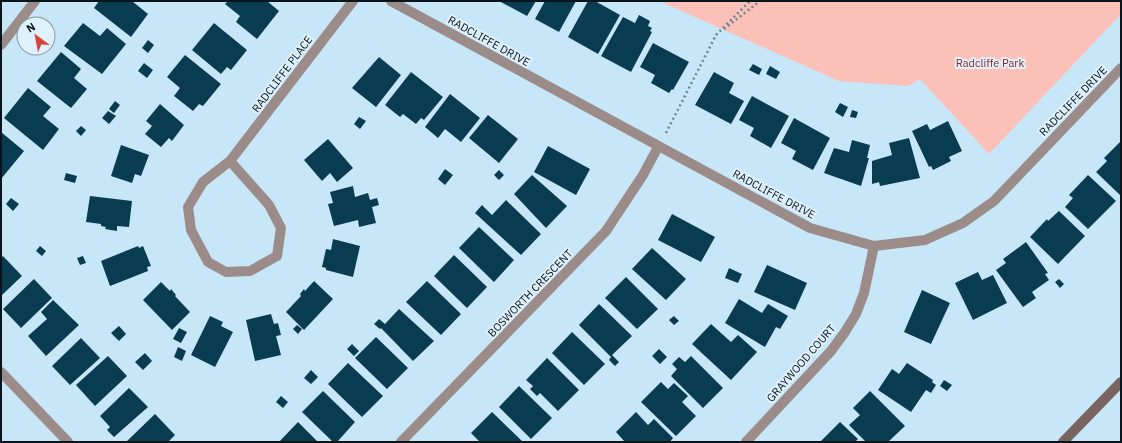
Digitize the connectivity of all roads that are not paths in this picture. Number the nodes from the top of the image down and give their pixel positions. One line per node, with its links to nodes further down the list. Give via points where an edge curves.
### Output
1 (35, 1): 4 (street)
2 (353, 1): 7 (street, RADCLIFFE PLACE)
3 (391, 1): 6 (street, RADCLIFFE DRIVE)
4 (1, 45)
5 (1121, 68): 8 (street, RADCLIFFE DRIVE, via 994,202 962,223 925,240)
6 (658, 147): 8 (street, RADCLIFFE DRIVE, via 810,228); 12 (street, BOSWORTH CRESCENT, via 606,231)
7 (230, 162): 7 (street, RADCLIFFE PLACE, via 203,182 188,207 191,230 208,262 226,272 250,271 277,256 282,228 269,205)
8 (874, 246): 13 (street, GRAYWOOD COURT, via 864,293 856,314 845,332)
9 (1, 372): 11 (street)
10 (1121, 382): 14 (street)
11 (68, 442)
12 (401, 442)
13 (746, 442)
14 (1063, 442)

